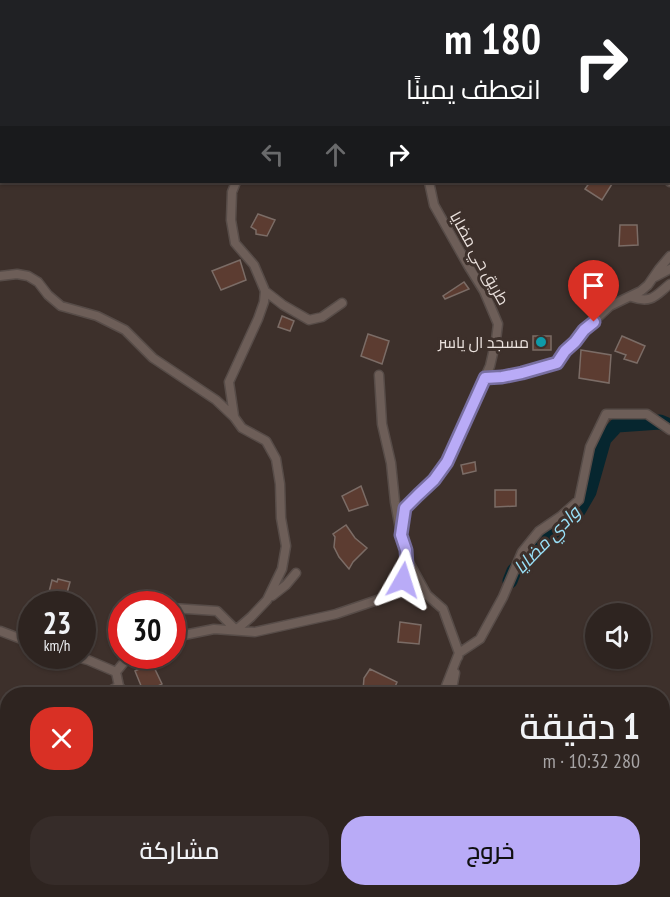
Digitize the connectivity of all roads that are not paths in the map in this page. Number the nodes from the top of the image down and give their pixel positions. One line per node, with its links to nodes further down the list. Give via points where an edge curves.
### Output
1 (236, 183): 8 (street, via 231,220 235,243 254,265)
2 (429, 183): 12 (street, طريق حي مضايا, via 434,205 484,291 498,324)
3 (670, 256): 6 (street)
4 (670, 269): 6 (street)
5 (0, 276): 13 (street, via 28,276 61,306 97,316 125,330 153,358 216,400)
6 (652, 278): 9 (street)
7 (670, 284): 9 (street, via 651,298)
8 (265, 291): 10 (street, via 309,320 322,317); 13 (street, via 258,319 229,382)
9 (632, 297): 12 (street, via 610,306 557,363)
10 (342, 303)
11 (379, 375): 15 (street, via 382,424)
12 (485, 378): 15 (street, طريق حي مضايا, via 447,462 405,508)
13 (234, 417): 20 (street, via 242,428 266,441 276,459 286,546 282,568)
14 (670, 430): 26 (street, via 647,414 606,414 590,447 579,500 539,531 522,552 480,639)
15 (401, 535): 16 (street, طريق حي مضايا)
16 (407, 559): 18 (street, طريق حي مضايا); 19 (street)
17 (296, 573): 20 (street)
18 (398, 592): 19 (street); 22 (street, via 336,614 255,632)
19 (427, 595): 26 (street, via 443,609)
20 (267, 600): 22 (street)
21 (186, 609): 22 (street, via 216,612)
22 (236, 630): 24 (street, via 214,629)
23 (0, 631): 25 (street)
24 (186, 635)
25 (18, 638)
26 (459, 653): 31 (street); 32 (street)
27 (96, 663): 29 (street)
28 (118, 669): 29 (street)
29 (116, 672): 30 (street)
30 (119, 686)
31 (446, 687)
32 (452, 687)

